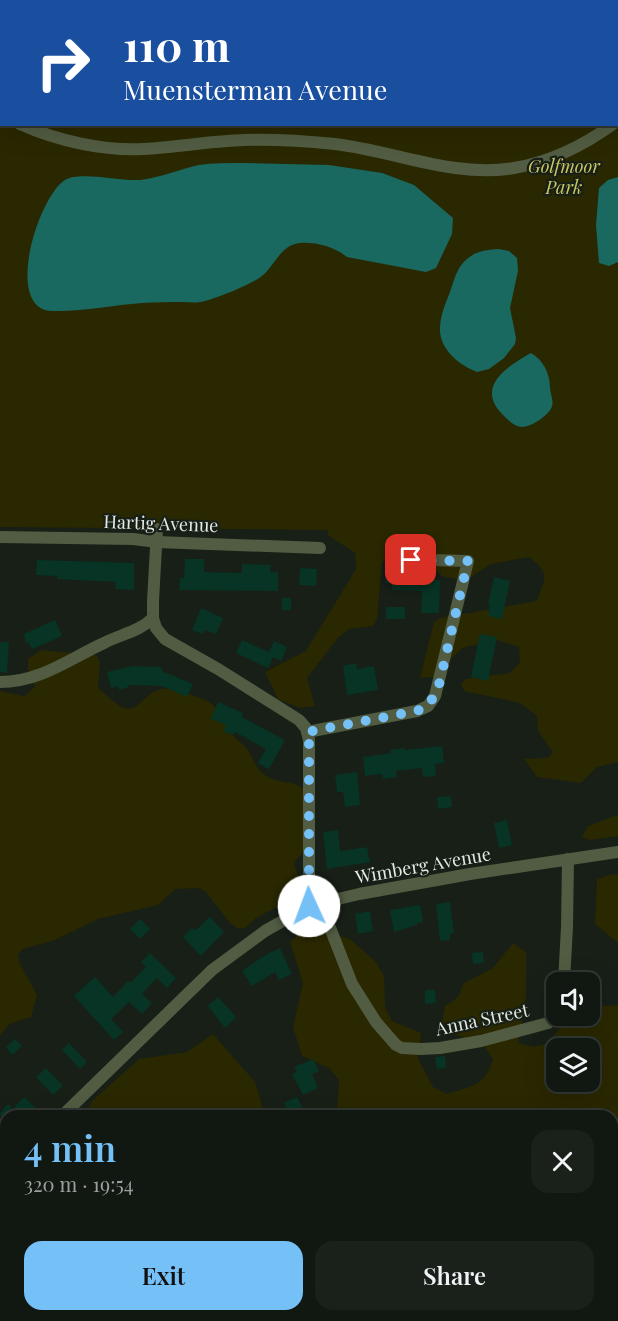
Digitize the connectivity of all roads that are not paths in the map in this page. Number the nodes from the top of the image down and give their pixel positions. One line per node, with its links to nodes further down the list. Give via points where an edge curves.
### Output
1 (25, 126): 2 (street, via 55,138 99,147 142,149 274,140 337,145 486,171 514,168 565,153)
2 (610, 126)
3 (158, 529): 5 (street)
4 (0, 537): 5 (street, Hartig Avenue)
5 (157, 542): 6 (street, Hartig Avenue); 8 (street)
6 (320, 548)
7 (392, 559): 10 (street, via 468,561 438,689 431,702 417,711)
8 (153, 618): 9 (street, via 141,629 104,642 44,674); 10 (street, via 165,639 299,720)
9 (0, 682)
10 (307, 732): 13 (street)
11 (618, 852): 12 (street, Wimberg Avenue)
12 (568, 859): 13 (street, Wimberg Avenue); 14 (street)
13 (314, 904): 15 (street, Anna Street, via 352,984 396,1045 410,1049 440,1048); 16 (street, Wimberg Avenue, via 265,931 212,970)
14 (564, 972)
15 (546, 1024)
16 (68, 1110)

